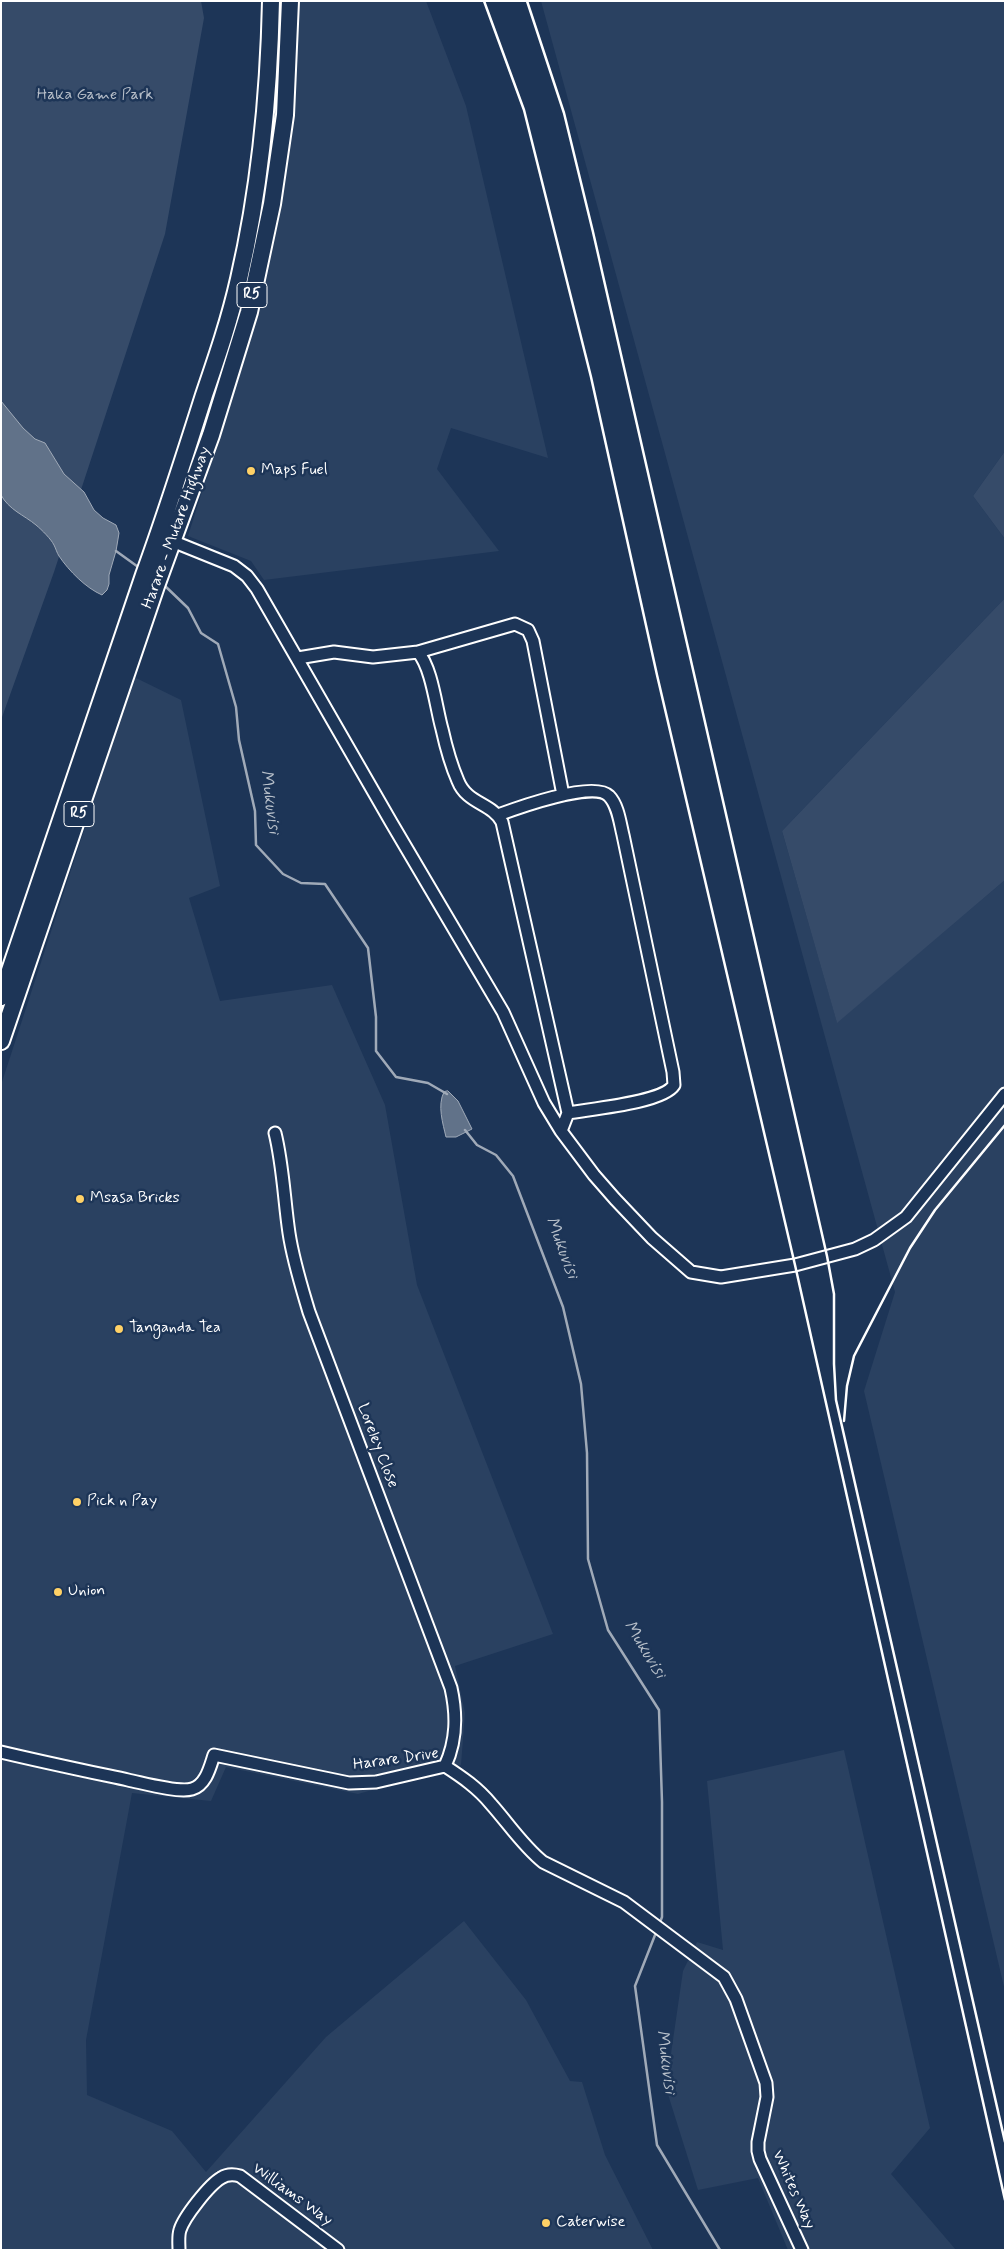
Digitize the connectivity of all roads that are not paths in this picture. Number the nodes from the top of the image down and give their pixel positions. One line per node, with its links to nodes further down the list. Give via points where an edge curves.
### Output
1 (271, 1): 3 (highway, Harare - Mutare Highway / R5, via 266,107 248,238 229,318)
2 (290, 1): 3 (highway, Harare - Mutare Highway / R5, via 285,115 265,241 248,312 211,435)
3 (166, 538): 4 (highway, Harare - Mutare Highway / R5); 6 (street, via 243,571 269,607)
4 (151, 577): 9 (highway, Harare - Mutare Highway / R5); 10 (highway, Harare - Mutare Highway / R5)
5 (418, 652): 6 (street, via 374,657 334,652); 7 (street, via 514,624 528,630 533,641); 8 (street, via 428,673 458,783 470,798)
6 (298, 658): 13 (street, via 503,1012)
7 (563, 795): 8 (street); 12 (street, via 598,790 608,794 616,808 674,1080 670,1090 637,1102)
8 (498, 815): 12 (street, via 505,832)
9 (1, 997)
10 (1, 1041)
11 (1005, 1094): 13 (street, via 906,1217 890,1230 855,1249 795,1265 721,1277 697,1274 683,1267 594,1175)
12 (568, 1113): 13 (street)
13 (560, 1131)
14 (275, 1133): 16 (street, Loreley Close, via 296,1270 309,1312 451,1688 456,1722 451,1754)
15 (1, 1752): 16 (street, Harare Drive, via 188,1790 203,1780 214,1755 350,1783 376,1782)
16 (445, 1766): 17 (street, Harare Drive, via 490,1802 532,1853 612,1895 665,1931 724,1977)
17 (736, 1999): 20 (street, Whites Way, via 766,2083 767,2097 758,2142 760,2159)
18 (179, 2250): 19 (street, Williams Way, via 180,2229 185,2220 212,2184 234,2174)
19 (338, 2250)
20 (802, 2250)

